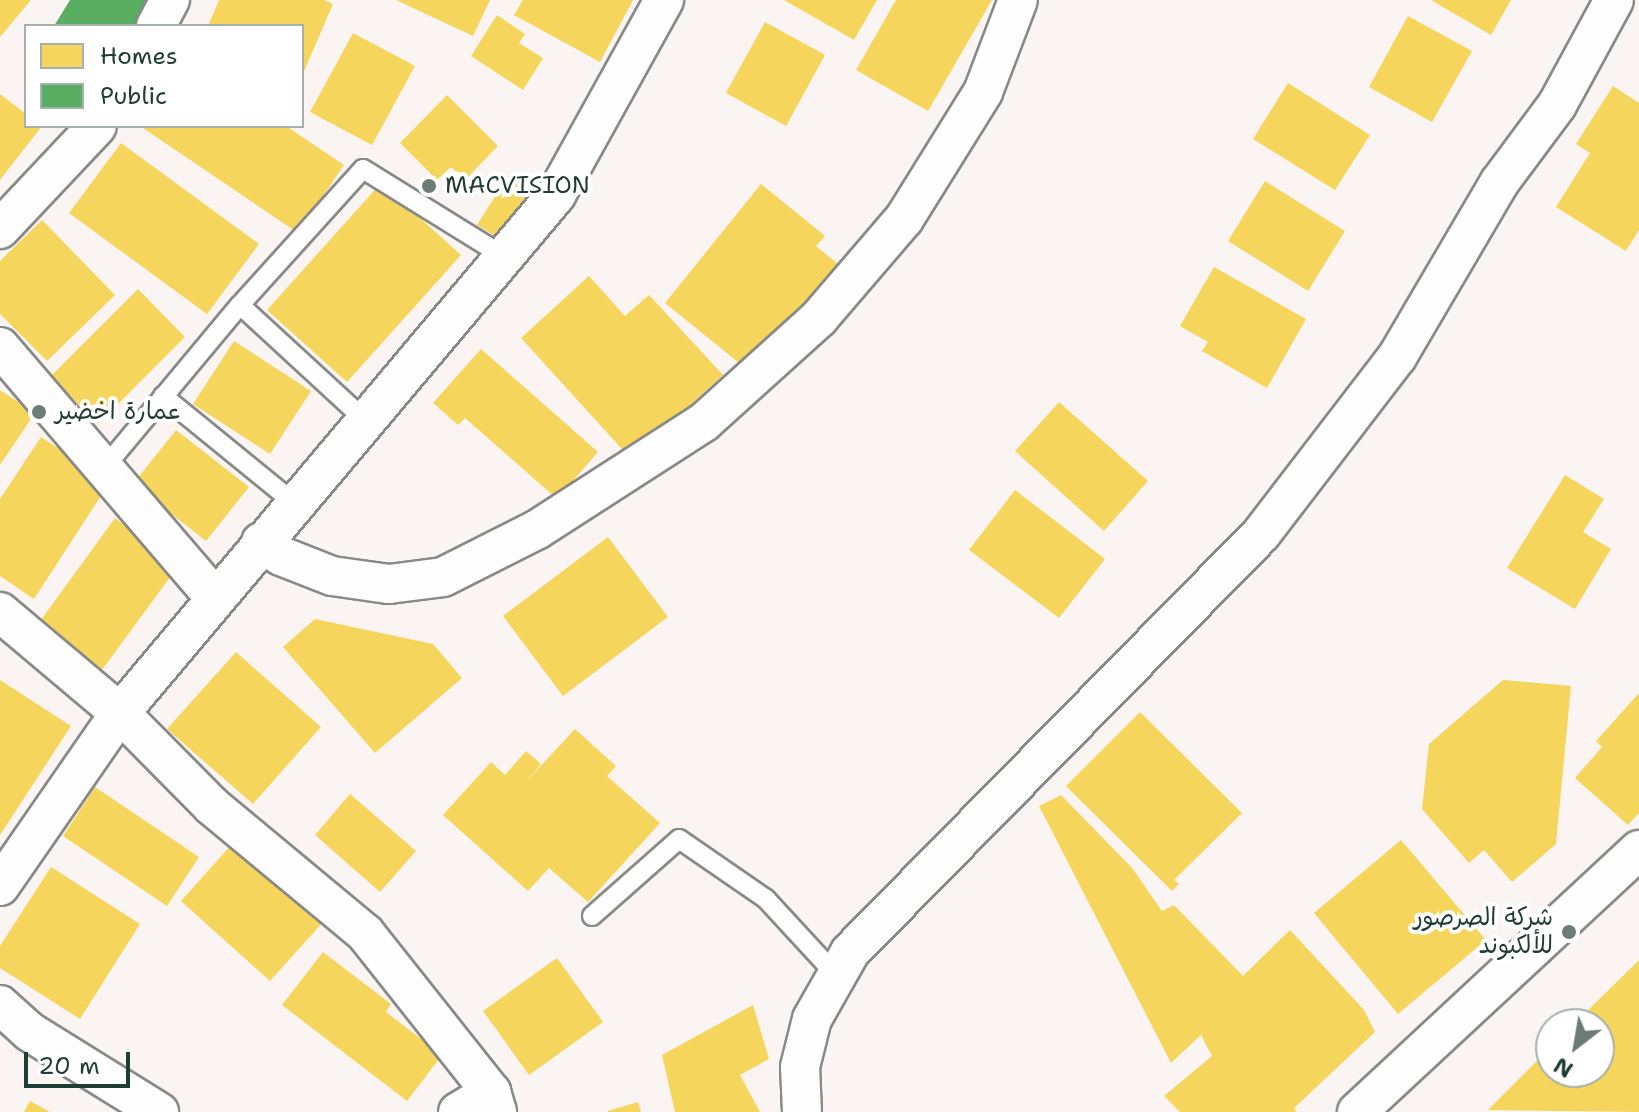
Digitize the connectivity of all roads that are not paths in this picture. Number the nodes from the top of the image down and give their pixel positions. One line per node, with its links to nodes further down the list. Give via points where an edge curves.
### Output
1 (170, 0): 5 (street)
2 (664, 0): 8 (street, via 556,195)
3 (1018, 0): 15 (street, via 983,92 904,219 819,318 704,422 538,529 443,577 389,584 332,576)
4 (1614, 0): 22 (street, via 1557,105 1499,183 1397,357 1261,534 850,952)
5 (157, 24)
6 (95, 128): 7 (street)
7 (0, 229)
8 (505, 257): 9 (lane, via 363,169); 12 (street)
9 (240, 305): 11 (lane); 12 (lane)
10 (0, 347): 13 (street)
11 (163, 396): 13 (lane); 14 (lane)
12 (365, 420): 14 (street)
13 (104, 468): 16 (street)
14 (294, 503): 15 (street)
15 (261, 542): 16 (street)
16 (215, 598): 18 (street)
17 (0, 612): 18 (street)
18 (120, 713): 20 (street); 24 (street, via 212,806 365,933)
19 (1639, 850): 28 (street)
20 (0, 886)
21 (592, 916): 22 (lane, via 679,839 766,899)
22 (837, 976): 27 (street, via 812,1019 800,1067)
23 (0, 1005): 25 (street, via 30,1032)
24 (494, 1102): 26 (street)
25 (159, 1112)
26 (458, 1112)
27 (802, 1112)
28 (1357, 1112)

